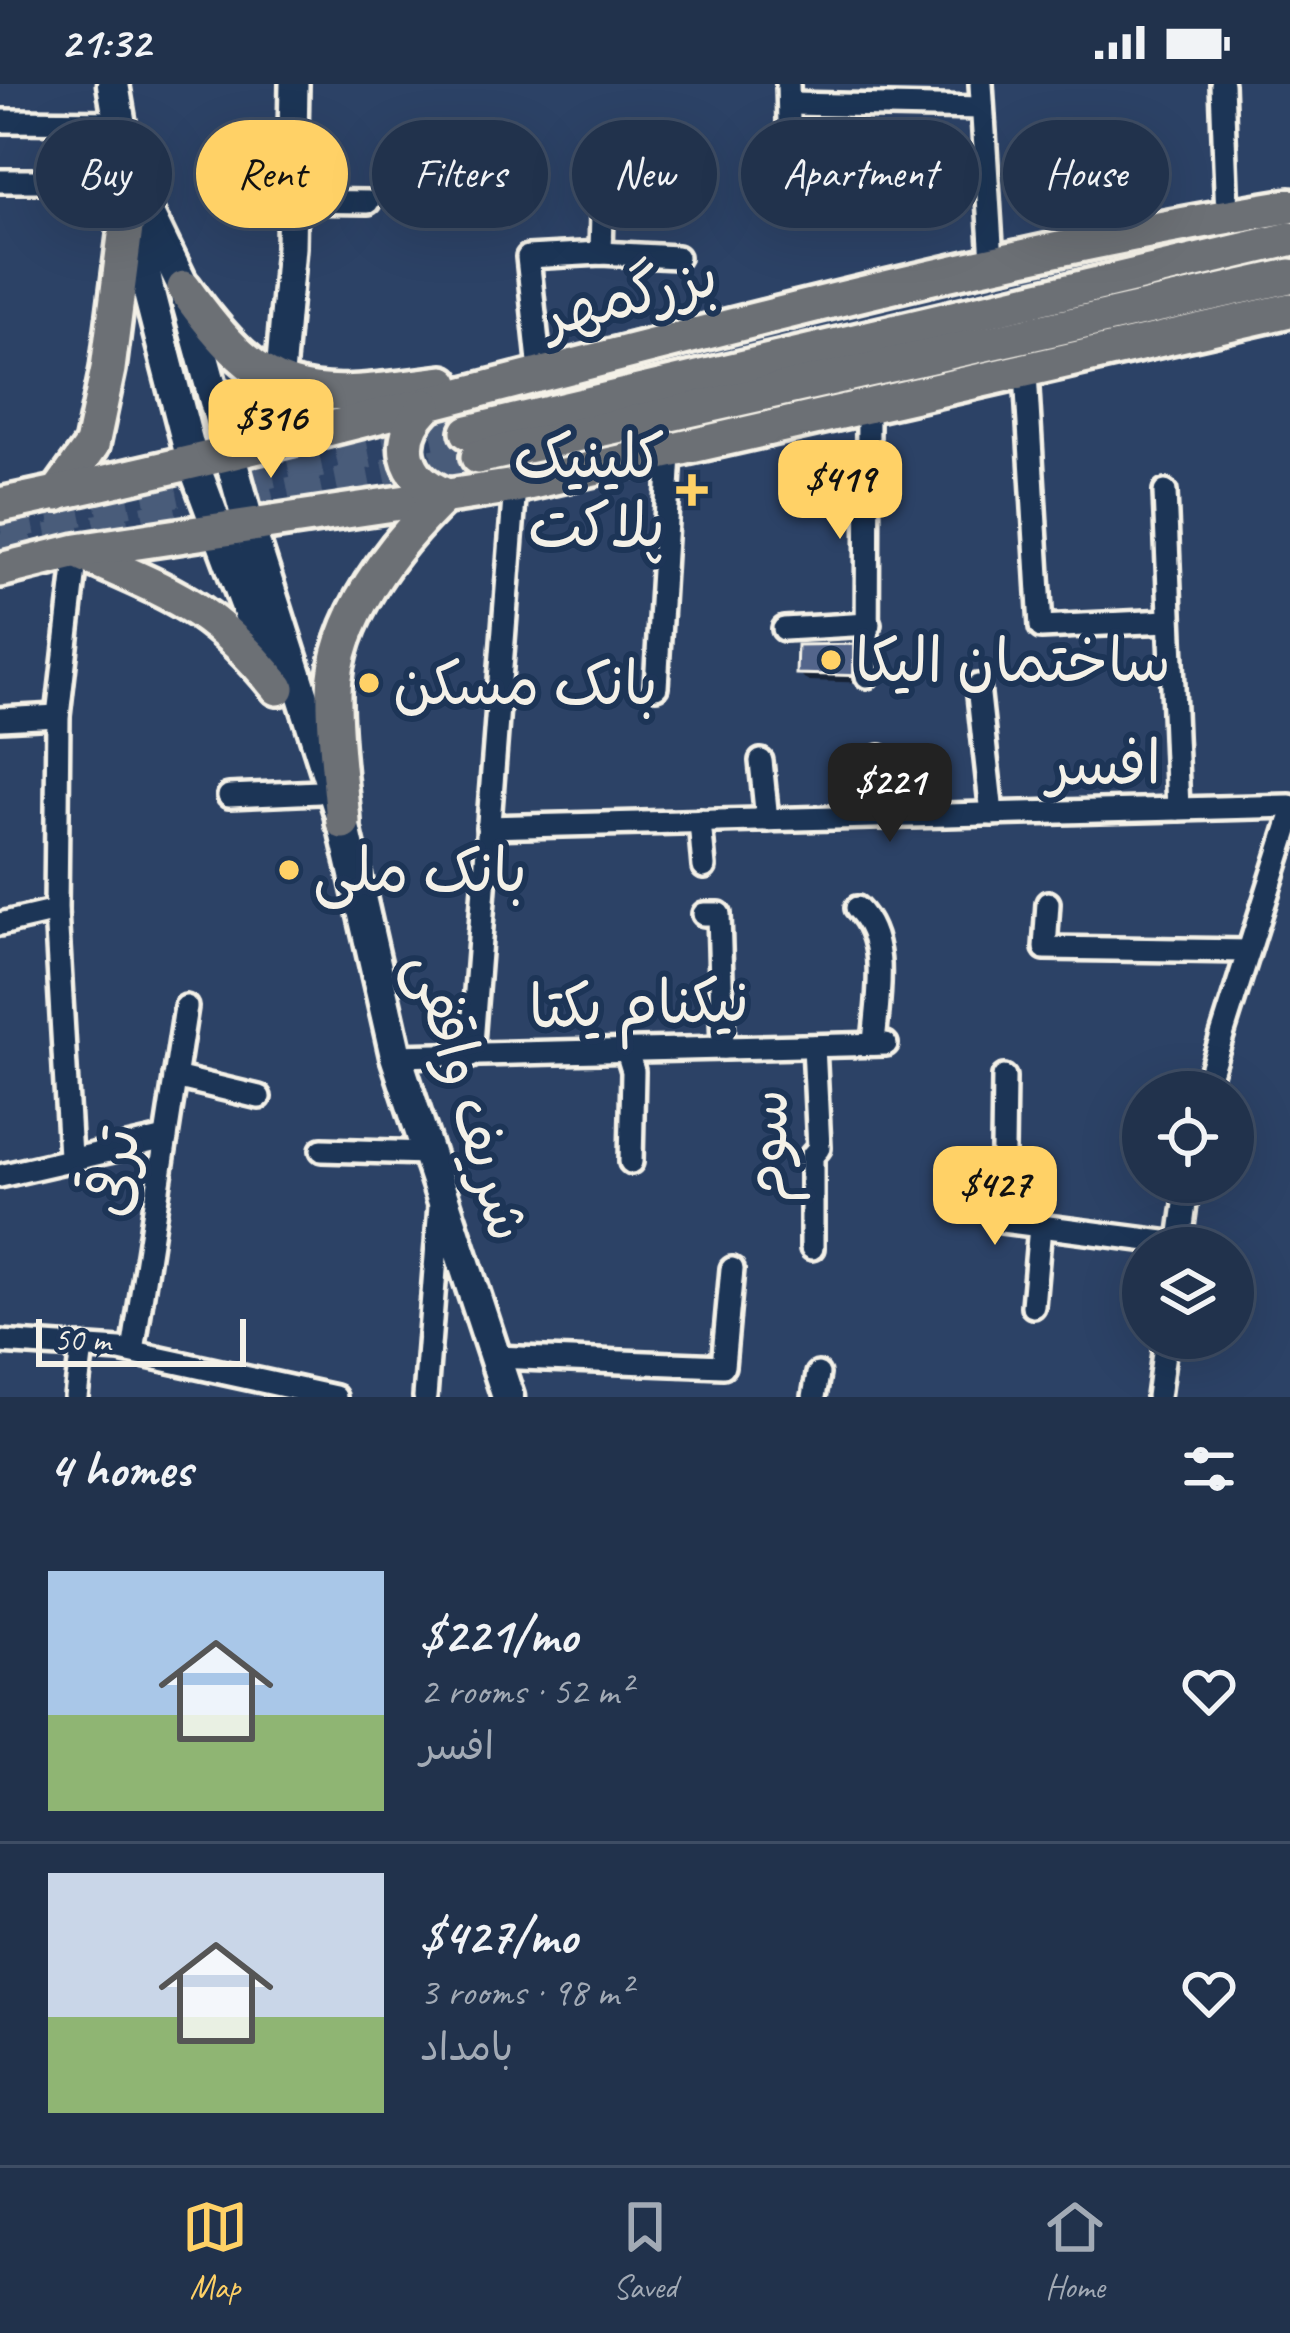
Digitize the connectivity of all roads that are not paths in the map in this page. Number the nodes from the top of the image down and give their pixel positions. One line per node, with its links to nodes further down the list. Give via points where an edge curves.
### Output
1 (113, 84): 7 (main road)
2 (294, 84): 8 (street)
3 (981, 84): 6 (street)
4 (1222, 84): 16 (street)
5 (789, 94): 6 (street)
6 (982, 108): 25 (street)
7 (118, 120)
8 (293, 120)
9 (2, 121): 10 (street)
10 (36, 121)
11 (0, 181): 12 (street)
12 (36, 181)
13 (348, 202): 14 (street)
14 (368, 202)
15 (1290, 206): 16 (main road, بزرگمهر)
16 (1227, 216): 25 (main road, بزرگمهر)
17 (125, 228): 39 (main road, via 92,445)
18 (139, 228): 36 (main road, شریف واقفی)
19 (155, 228): 27 (main road)
20 (289, 228): 31 (street)
21 (602, 228): 23 (street)
22 (1290, 239): 26 (main road, via 473,445)
23 (602, 253): 24 (street); 29 (street, via 528,257)
24 (677, 257)
25 (992, 261): 29 (main road, بزرگمهر)
26 (1290, 276)
27 (184, 288): 31 (main road, via 219,337); 34 (main road)
28 (1290, 310): 30 (main road)
29 (540, 370): 31 (main road, via 342,396); 32 (main road, بزرگمهر)
30 (1026, 373): 33 (main road); 45 (street, via 1041,627)
31 (280, 386)
32 (426, 406): 34 (main road, بزرگمهر); 40 (main road, via 406,437 406,456 427,488)
33 (868, 408): 35 (main road); 46 (street)
34 (228, 451): 36 (main road, بزرگمهر); 42 (main road)
35 (670, 454): 37 (main road); 50 (street)
36 (192, 460): 39 (main road, بزرگمهر); 42 (main road, شریف واقفی)
37 (515, 486): 40 (main road); 65 (street)
38 (1165, 493): 45 (street)
39 (57, 494): 41 (main road, بزرگمهر)
40 (445, 495): 42 (main road); 64 (main road, via 408,530 356,611 333,688)
41 (0, 505)
42 (233, 531): 43 (main road); 51 (main road, شریف واقفی); 64 (main road, شریف واقفی)
43 (77, 551): 44 (main road); 51 (main road, via 192,602 235,635); 52 (street)
44 (0, 570)
45 (1168, 622): 59 (street)
46 (869, 624): 47 (street); 48 (street)
47 (784, 629)
48 (867, 676)
49 (978, 686): 60 (street)
50 (656, 687)
51 (278, 688): 56 (main road, شریف واقفی)
52 (58, 716): 53 (street); 70 (street)
53 (0, 718)
54 (880, 758): 61 (street)
55 (761, 760): 62 (street)
56 (319, 792): 57 (street); 64 (main road, شریف واقفی)
57 (229, 796)
58 (1290, 806): 59 (street, افسر)
59 (1178, 809): 60 (street, افسر)
60 (992, 814): 61 (street, افسر)
61 (883, 817): 62 (street, افسر)
62 (767, 820): 63 (street, افسر)
63 (700, 821): 65 (street, افسر); 67 (street)
64 (343, 822): 78 (main road, شریف واقفی)
65 (488, 827): 79 (street)
66 (1289, 828): 73 (street)
67 (704, 867)
68 (1048, 903): 73 (street, via 1045,948)
69 (857, 908): 75 (street, نیکنام یکتا, via 888,956 880,1044)
70 (56, 911): 72 (street); 87 (street)
71 (704, 914): 76 (street, via 719,914)
72 (0, 924)
73 (1248, 951): 80 (street)
74 (186, 1007): 81 (street, ترقی)
75 (814, 1046): 76 (street, نیکنام یکتا); 93 (street, سوم)
76 (723, 1048): 77 (street, نیکنام یکتا)
77 (627, 1051): 79 (street, نیکنام یکتا); 88 (street)
78 (396, 1056): 79 (street, نیکنام یکتا); 86 (main road, شریف واقفی)
79 (471, 1056)
80 (1211, 1071)
81 (175, 1077): 83 (street); 84 (street, ترقی)
82 (1004, 1078): 91 (street, via 1002,1221)
83 (259, 1097)
84 (166, 1138): 87 (street); 98 (street, ترقی)
85 (322, 1150): 86 (street)
86 (428, 1153): 90 (main road, شریف واقفی)
87 (70, 1156): 89 (street)
88 (631, 1162)
89 (0, 1176)
90 (441, 1195): 99 (main road, شریف واقفی); 104 (street)
91 (1040, 1226): 92 (street); 95 (street)
92 (1122, 1238)
93 (812, 1248)
94 (732, 1269): 99 (street, via 723,1366)
95 (1033, 1306)
96 (0, 1342): 97 (street)
97 (82, 1347): 98 (street); 102 (street)
98 (133, 1352): 103 (street)
99 (495, 1357): 105 (main road, شریف واقفی)
100 (1163, 1359): 107 (street)
101 (818, 1374): 106 (street)
102 (76, 1397)
103 (335, 1397)
104 (425, 1397)
105 (508, 1397)
106 (814, 1397)
107 (1158, 1397)

